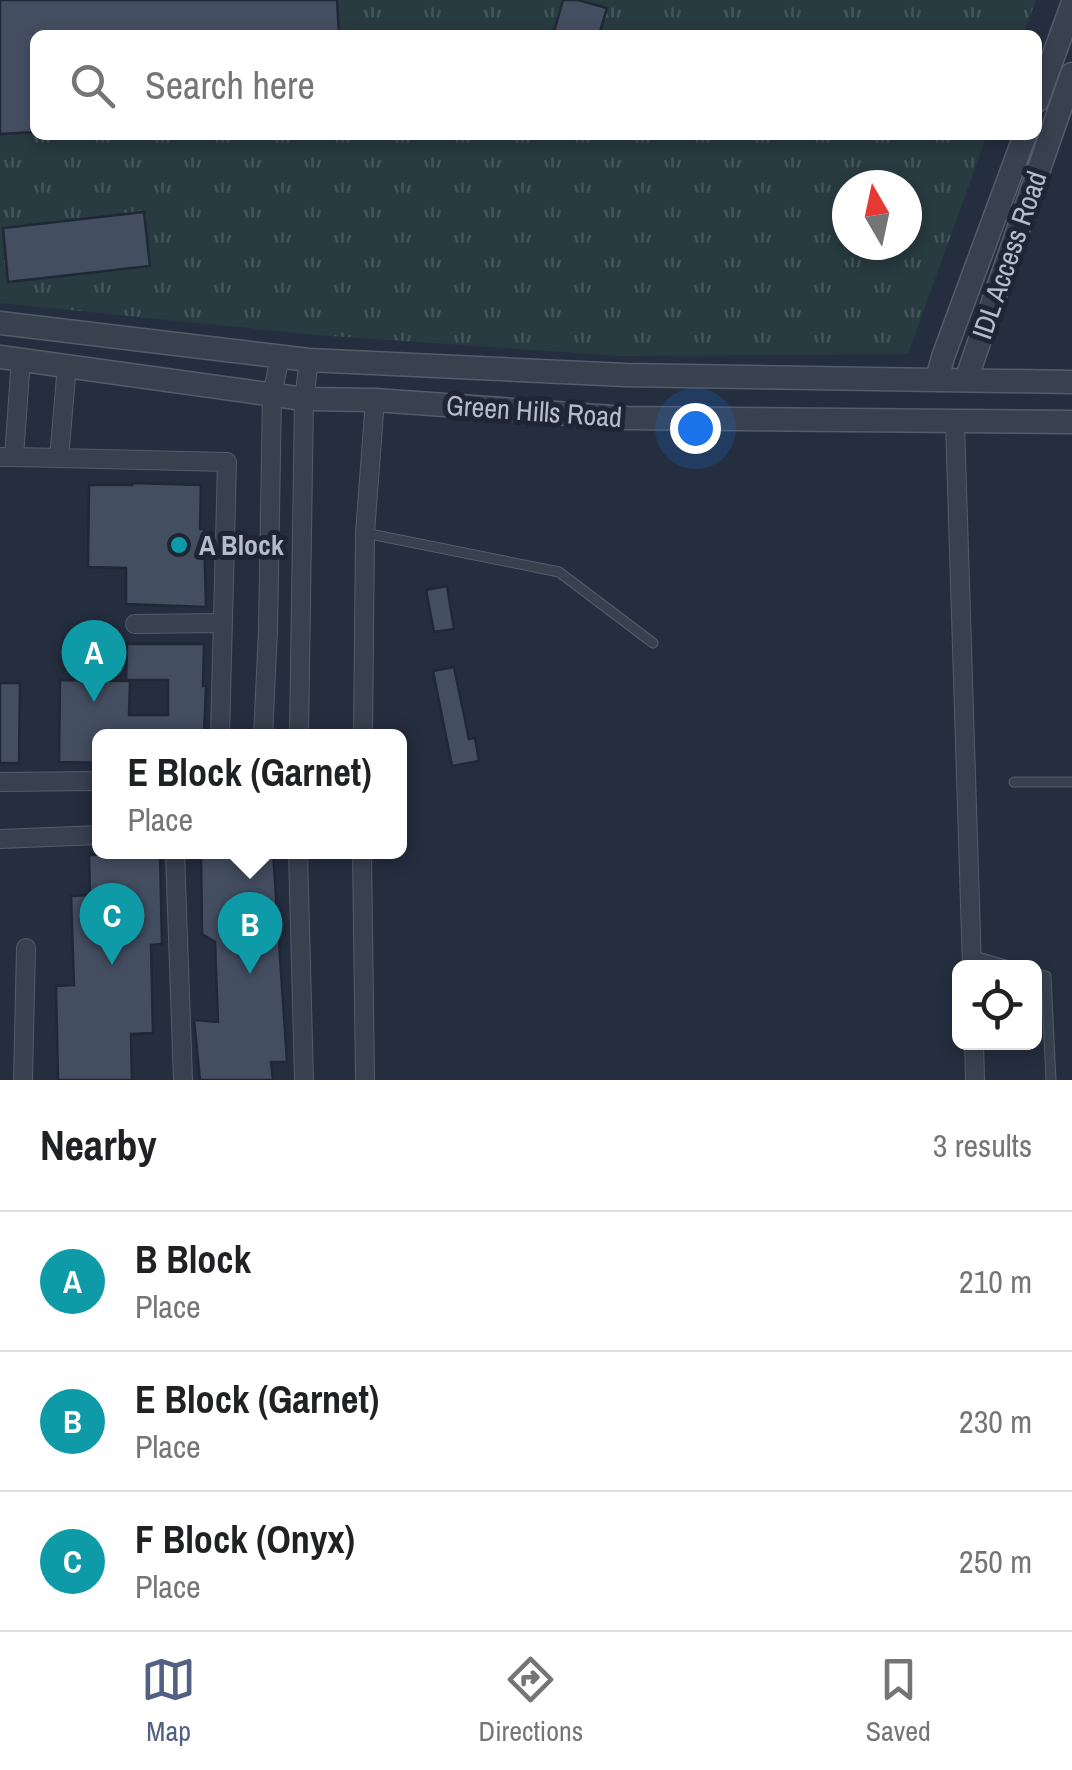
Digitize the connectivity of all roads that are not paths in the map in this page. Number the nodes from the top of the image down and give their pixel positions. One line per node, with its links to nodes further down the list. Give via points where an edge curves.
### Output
1 (1072, 6): 3 (street)
2 (1072, 74): 11 (street, IDL Access Road)
3 (1042, 87)
4 (1022, 140): 10 (street)
5 (0, 323): 6 (street, Green Hills Road)
6 (280, 356): 8 (street, Green Hills Road); 13 (street)
7 (10, 358): 9 (street, Green Hills Road); 18 (street)
8 (309, 360): 10 (street, Green Hills Road, via 626,376); 14 (street)
9 (68, 365): 13 (street, Green Hills Road); 19 (street)
10 (937, 379): 11 (street, Green Hills Road)
11 (966, 380): 12 (street, Green Hills Road)
12 (1072, 382)
13 (272, 395): 14 (street, Green Hills Road); 23 (street)
14 (304, 399): 15 (street, Green Hills Road); 24 (street)
15 (375, 400): 17 (street, Green Hills Road, via 627,418); 20 (street)
16 (1072, 422): 17 (street, Green Hills Road)
17 (955, 423): 40 (street)
18 (7, 457): 19 (street)
19 (59, 458): 21 (street, via 227,462)
20 (365, 533): 25 (lane, via 559,572); 29 (street)
21 (222, 623): 22 (street); 26 (street)
22 (135, 624)
23 (268, 630): 24 (street); 27 (street)
24 (302, 630): 28 (street)
25 (652, 642)
26 (220, 729)
27 (263, 729)
28 (300, 729)
29 (363, 729)
30 (92, 780): 31 (street)
31 (0, 782)
32 (1014, 782): 33 (lane)
33 (1072, 782)
34 (92, 835): 35 (street)
35 (0, 838)
36 (176, 859): 44 (street)
37 (298, 859): 45 (street)
38 (362, 859): 46 (street)
39 (26, 948): 43 (street)
40 (972, 960)
41 (1042, 975): 48 (lane)
42 (974, 1050): 47 (street)
43 (23, 1080)
44 (183, 1080)
45 (304, 1080)
46 (365, 1080)
47 (975, 1080)
48 (1051, 1080)

